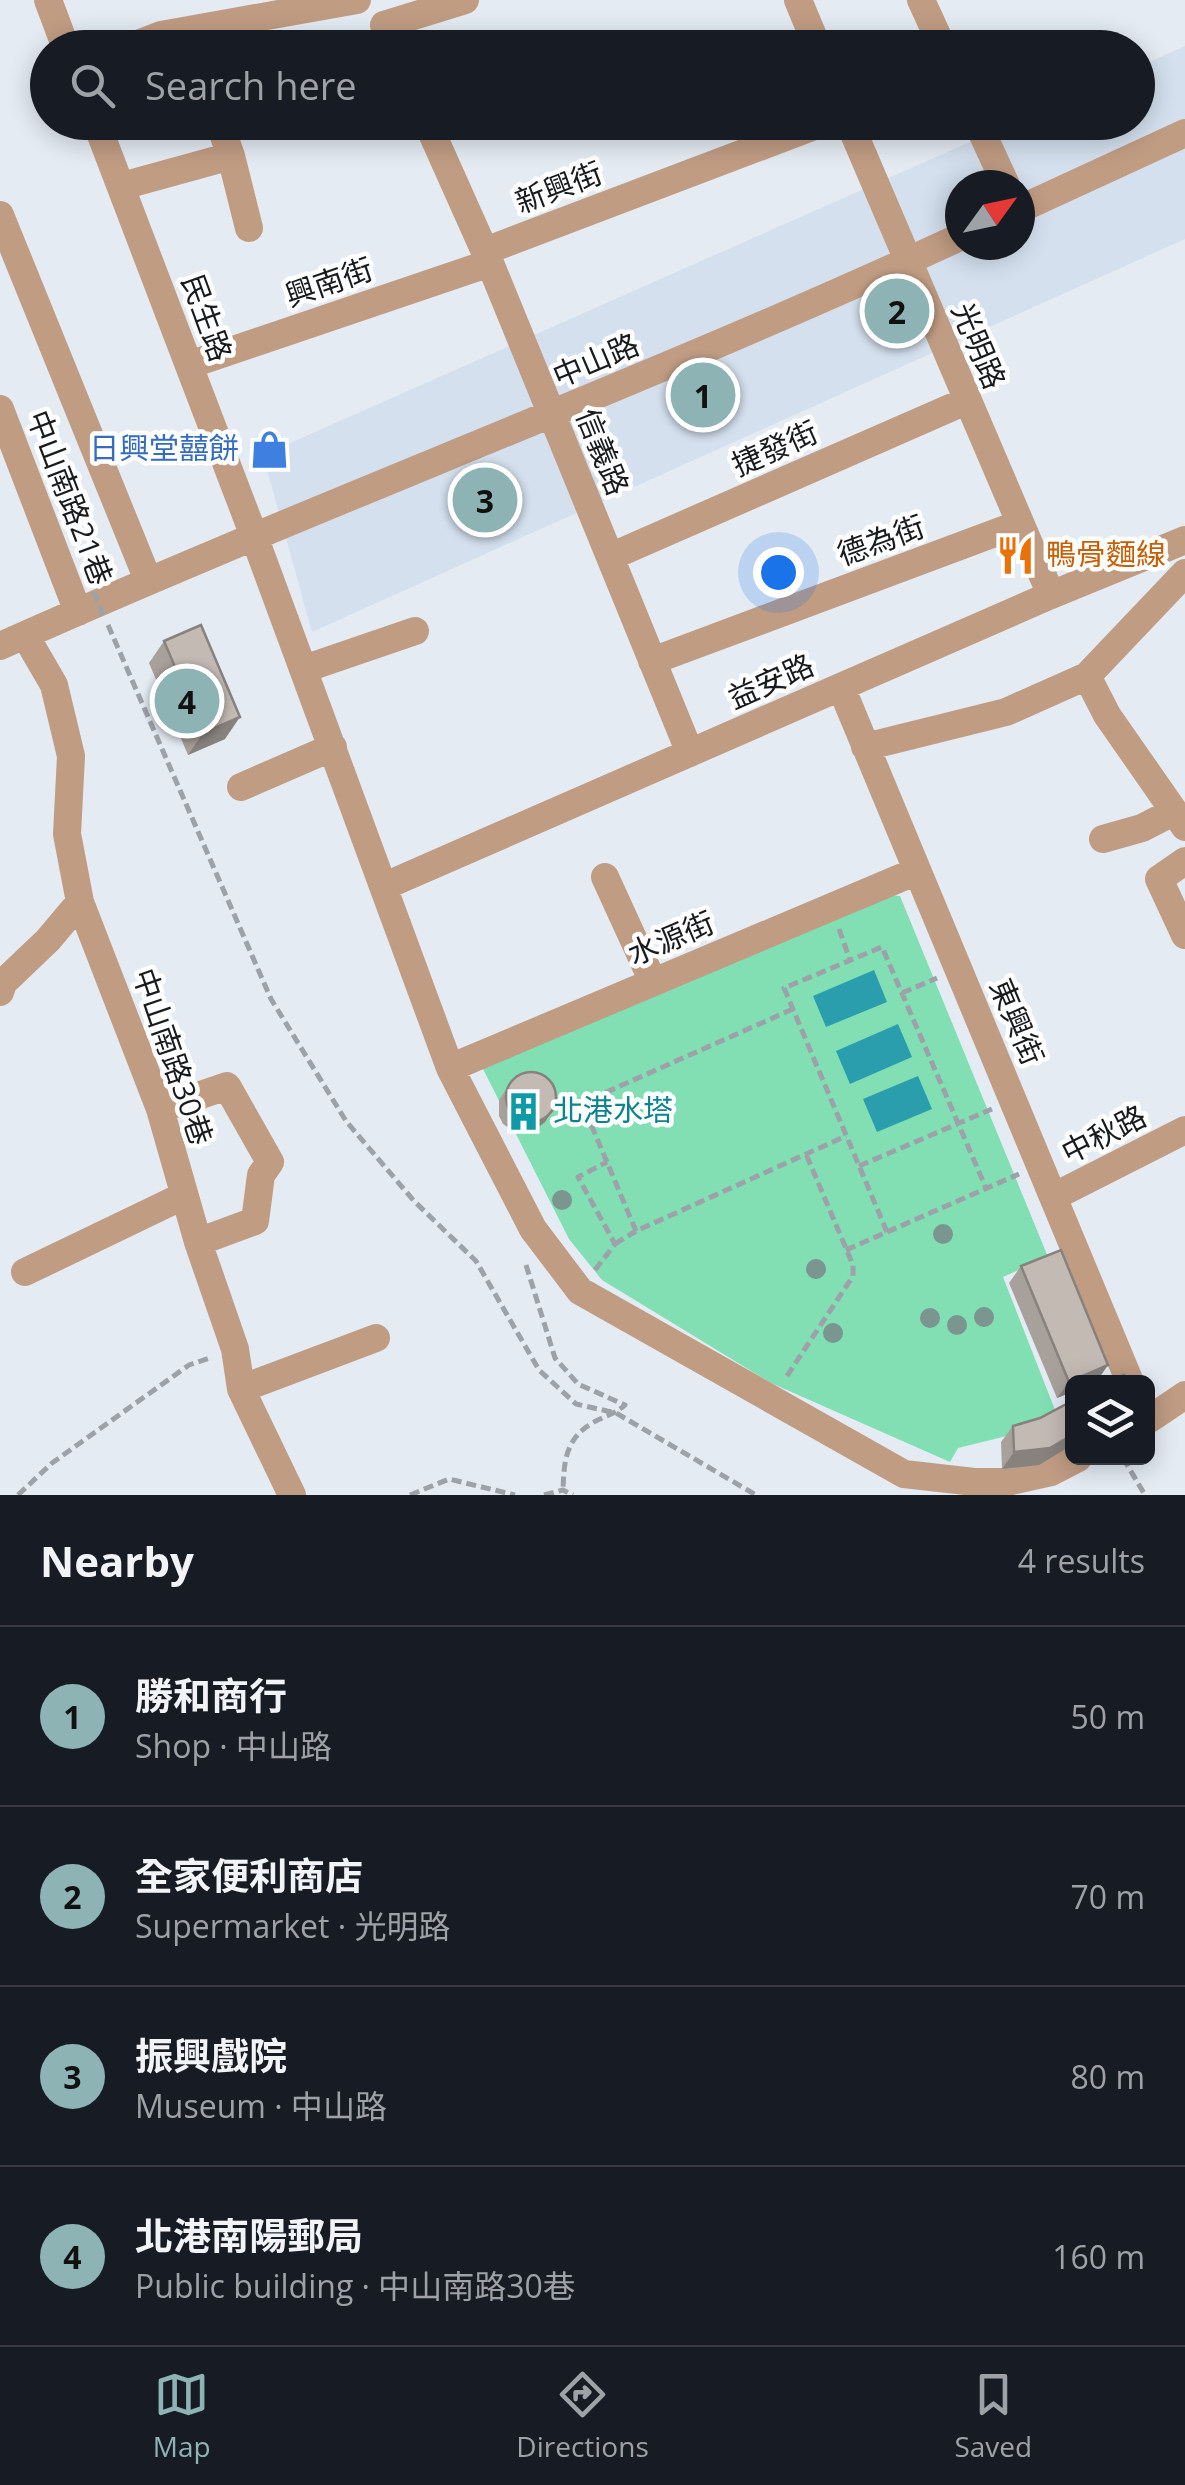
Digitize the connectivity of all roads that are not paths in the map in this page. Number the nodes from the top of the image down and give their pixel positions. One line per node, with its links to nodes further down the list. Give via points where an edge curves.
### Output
1 (48, 0): 7 (street)
2 (356, 0): 8 (street)
3 (465, 0): 6 (street)
4 (798, 0): 9 (street)
5 (920, 0): 10 (street)
6 (383, 24)
7 (59, 30)
8 (190, 30)
9 (810, 30)
10 (934, 30)
11 (1185, 133): 21 (street)
12 (103, 140): 20 (street, 民生路)
13 (225, 140): 18 (street)
14 (435, 140): 25 (street, 信義路)
15 (780, 140): 25 (street, 新興街)
16 (855, 140): 26 (street, 光明路)
17 (985, 140): 19 (street)
18 (231, 156): 20 (street); 23 (street)
19 (999, 170)
20 (122, 186): 27 (street, 民生路)
21 (1035, 202)
22 (0, 215): 36 (street, 中山南路21巷)
23 (249, 228)
24 (945, 244): 26 (street, 中山路)
25 (487, 257): 27 (street, 興南街); 30 (street, 信義路)
26 (906, 262): 28 (street, 光明路); 30 (street, 中山路)
27 (189, 366): 32 (street, 民生路)
28 (966, 401): 31 (street, 光明路); 34 (street, 捷發街)
29 (0, 409): 38 (street, 中山南路21巷)
30 (552, 416): 32 (street, 中山路); 34 (street, 信義路)
31 (1020, 524): 37 (street, 光明路); 41 (street, 德為街)
32 (254, 536): 36 (street, 中山路); 42 (street, 民生路)
33 (1185, 540): 37 (street, 益安路)
34 (610, 557): 41 (street, 信義路)
35 (1185, 573): 43 (street)
36 (148, 580): 38 (street, 中山路)
37 (1051, 595): 44 (street, 益安路)
38 (92, 606): 40 (street, 中山路)
39 (415, 631): 42 (street)
40 (12, 641): 55 (street, 中山南路30巷, via 54,686 71,756 67,834)
41 (652, 660): 47 (street, 信義路)
42 (304, 669): 45 (street, 民生路)
43 (1087, 676): 46 (street, via 1006,712); 49 (street)
44 (841, 687): 46 (street, 東興街); 47 (street, 益安路)
45 (333, 747): 48 (street); 54 (street, 民生路)
46 (864, 747): 52 (street, 東興街)
47 (690, 753): 54 (street, 益安路)
48 (241, 787)
49 (1177, 809): 50 (street)
50 (1103, 839)
51 (1185, 861): 56 (street, via 1160,880)
52 (917, 871): 57 (street, 水源街); 63 (street, 東興街)
53 (605, 877): 57 (street)
54 (385, 886): 59 (street, 民生路)
55 (80, 902): 58 (street); 60 (street, 中山南路30巷)
56 (1185, 935)
57 (653, 982): 59 (street, 水源街)
58 (0, 992)
59 (450, 1068): 71 (street, 民生路, via 533,1229 580,1291 904,1474 1007,1482)
60 (160, 1109): 62 (street, 中山南路30巷); 64 (street, via 227,1086 270,1162 261,1175 255,1221)
61 (1185, 1130): 63 (street, 中秋路)
62 (183, 1196): 64 (street, 中山南路30巷); 65 (street)
63 (1053, 1197): 67 (street, 東興街)
64 (198, 1242): 68 (street, 中山南路30巷, via 235,1349)
65 (25, 1272)
66 (376, 1338): 68 (street)
67 (1127, 1375)
68 (241, 1389): 72 (street, 中山南路30巷)
69 (1185, 1395): 70 (street)
70 (1155, 1415)
71 (1065, 1465)
72 (292, 1495)

